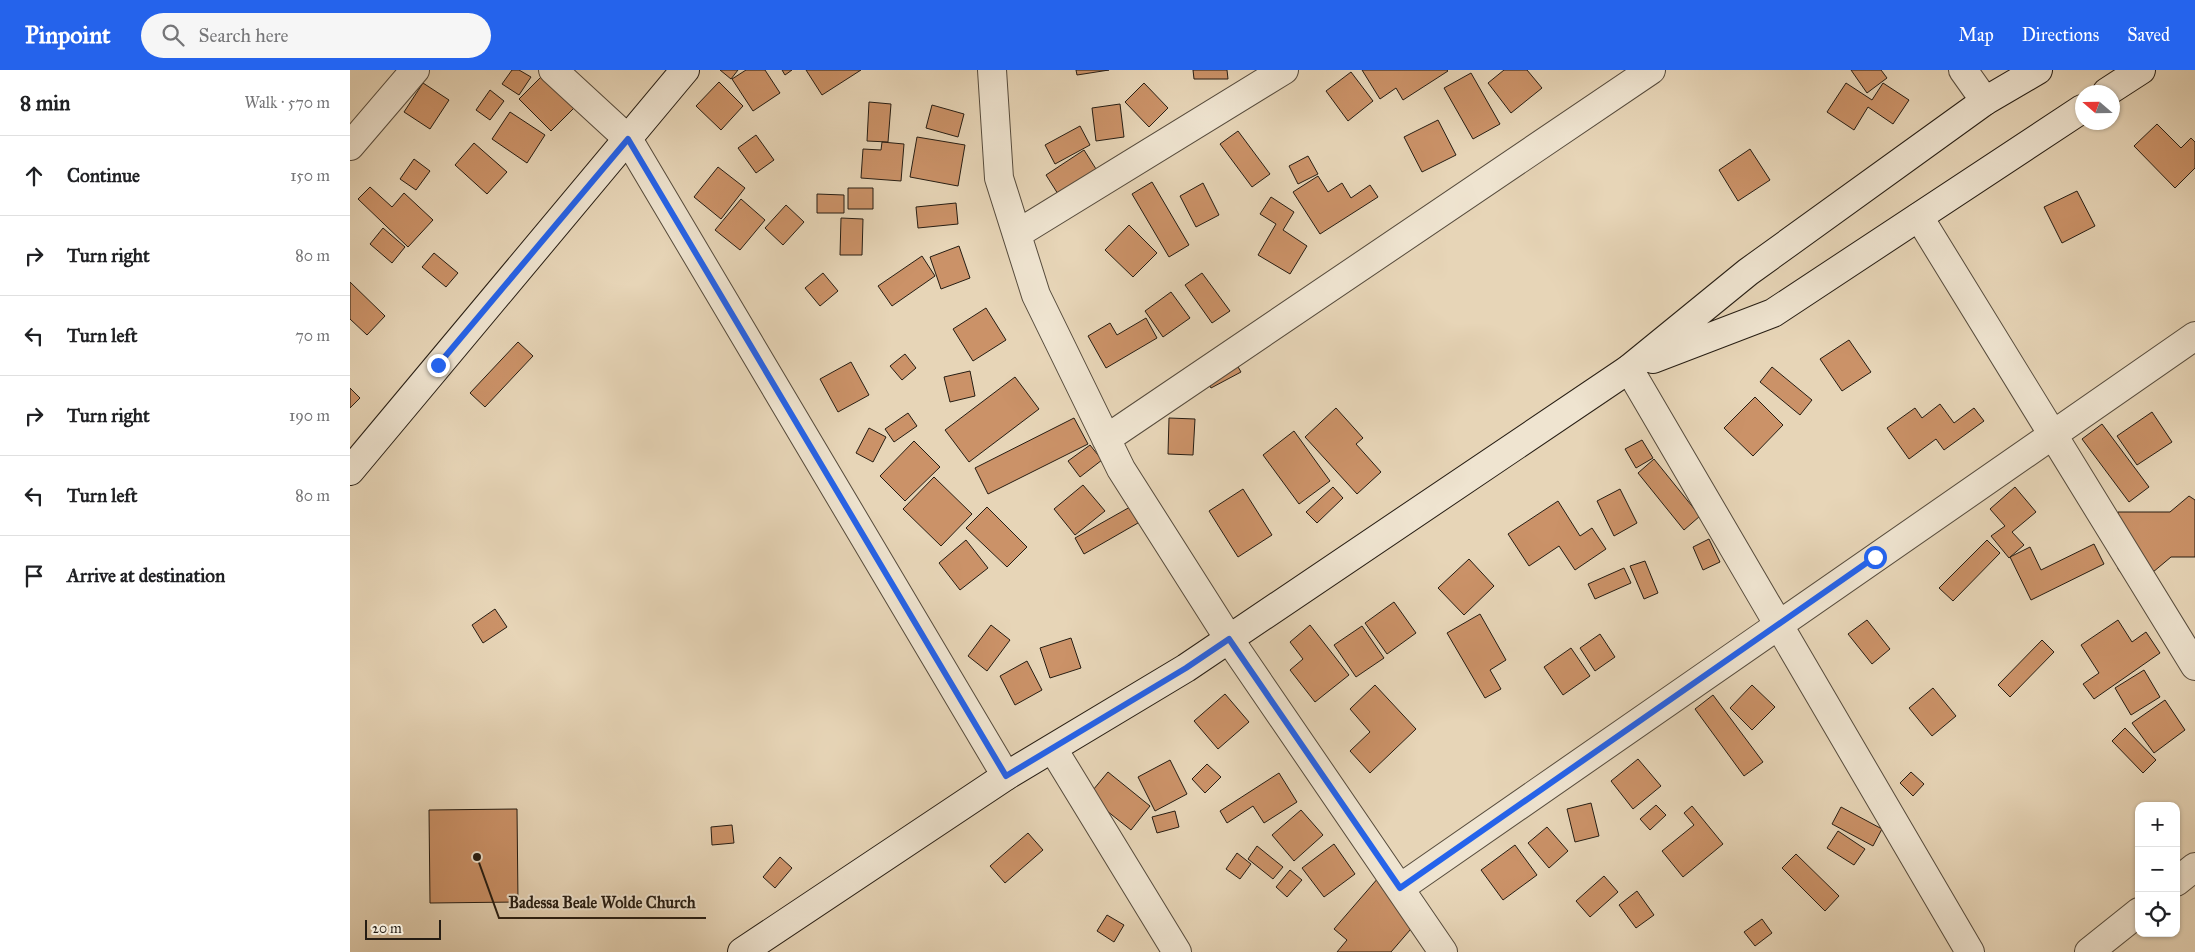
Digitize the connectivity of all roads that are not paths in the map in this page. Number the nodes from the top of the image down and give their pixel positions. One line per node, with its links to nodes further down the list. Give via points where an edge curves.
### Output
1 (415, 70): 14 (street)
2 (553, 70): 13 (street)
3 (685, 70): 13 (street)
4 (992, 70): 16 (street, via 999,178)
5 (1284, 70): 16 (street)
6 (1651, 70): 20 (street)
7 (1963, 70): 11 (street)
8 (2038, 70): 11 (street)
9 (2141, 70): 10 (street)
10 (2118, 85)
11 (1985, 101): 18 (street, via 1748,272)
12 (2075, 114): 15 (street)
13 (628, 139): 21 (street); 26 (street)
14 (350, 146)
15 (1919, 217): 18 (street, via 1774,313); 19 (street)
16 (1017, 234): 20 (street, via 1036,295)
17 (2195, 336): 19 (street)
18 (1629, 369): 22 (street); 23 (street)
19 (2053, 434): 22 (street); 24 (street)
20 (1106, 439): 23 (street, via 1121,469)
21 (350, 471)
22 (1778, 624): 29 (street); 34 (street)
23 (1229, 639): 25 (street); 29 (street)
24 (2195, 666)
25 (1053, 748): 26 (street); 32 (street)
26 (1006, 776): 31 (street)
27 (2195, 867): 28 (street)
28 (2180, 879)
29 (1400, 888): 33 (street)
30 (2135, 915): 35 (street)
31 (742, 952)
32 (1177, 952)
33 (1443, 952)
34 (1970, 952)
35 (2089, 952)

